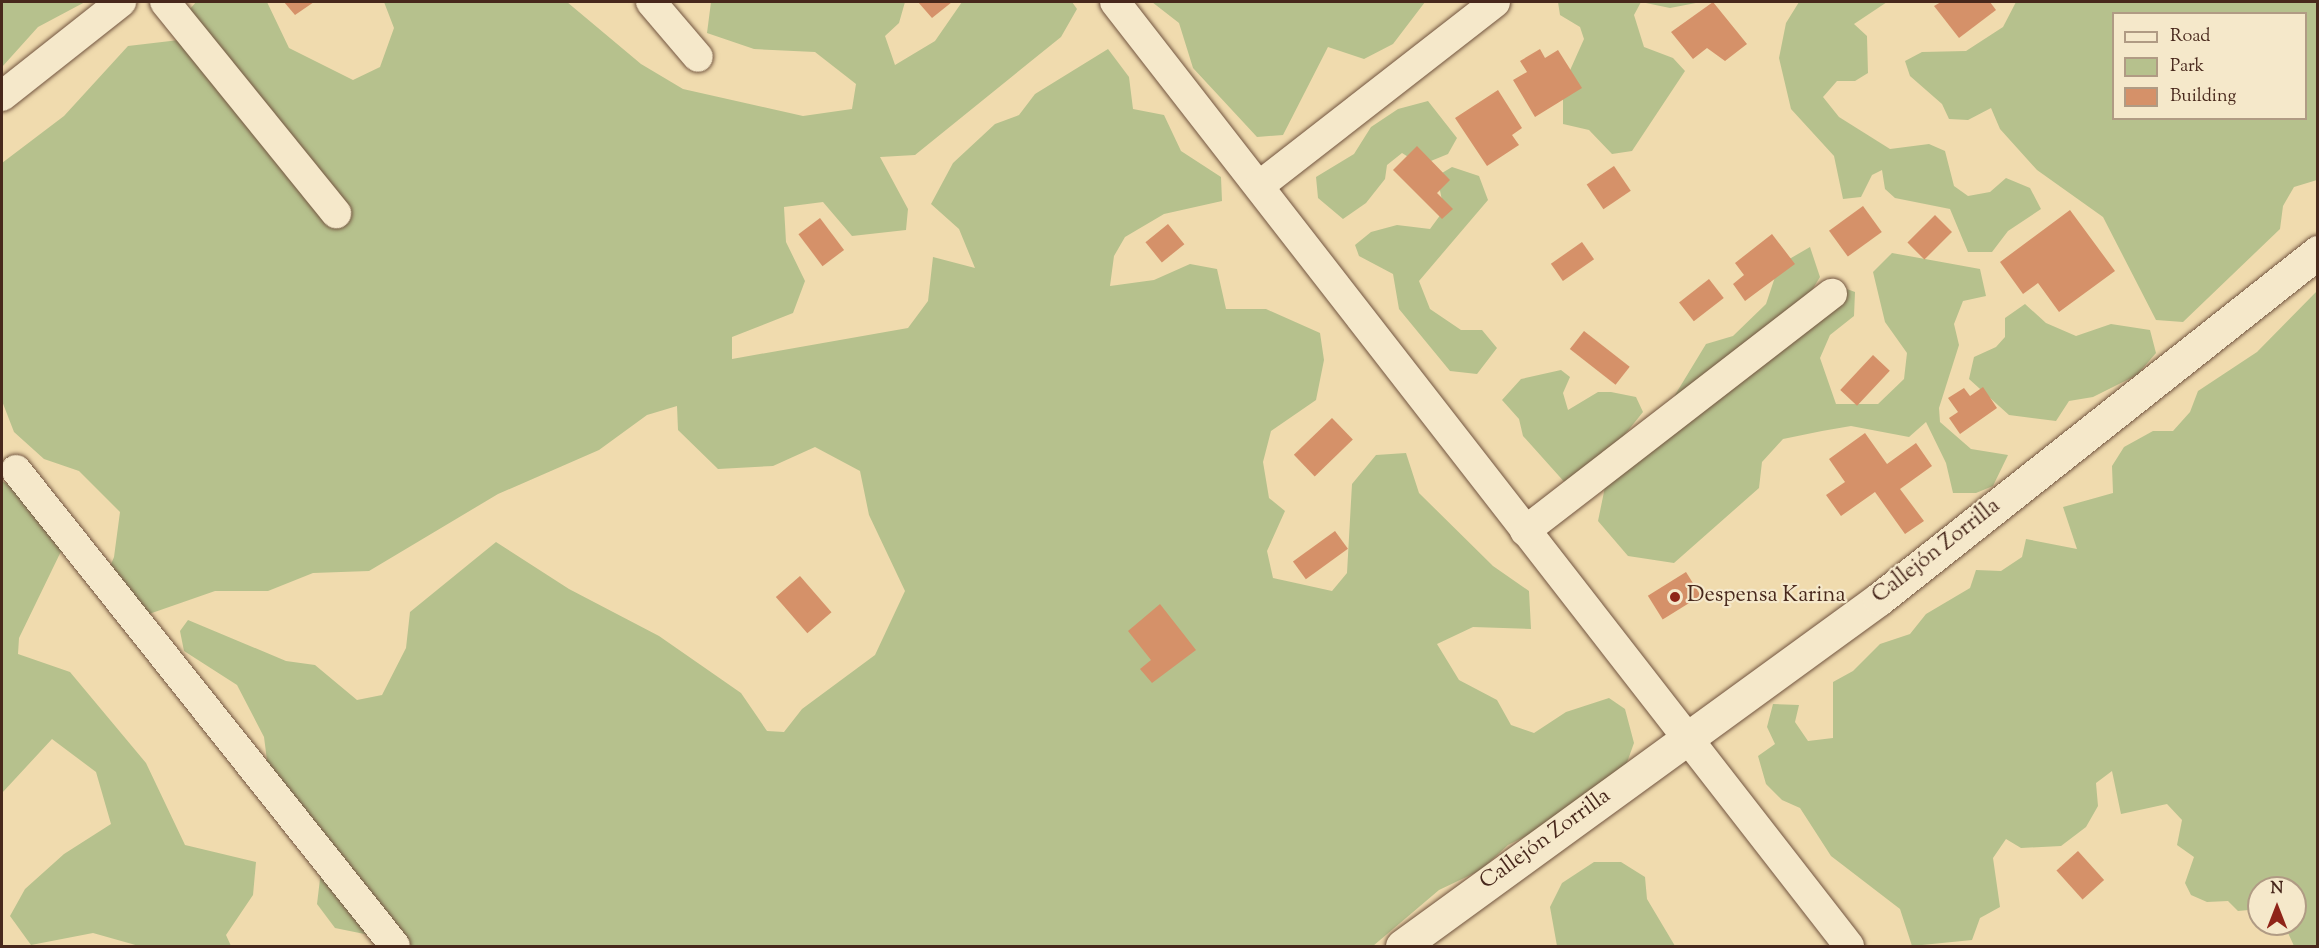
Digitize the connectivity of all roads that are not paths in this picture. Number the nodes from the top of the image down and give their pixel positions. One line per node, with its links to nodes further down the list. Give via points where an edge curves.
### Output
1 (121, 2): 7 (street)
2 (165, 2): 9 (street)
3 (651, 2): 6 (street)
4 (1115, 2): 8 (street)
5 (1495, 2): 8 (street)
6 (698, 57)
7 (2, 96)
8 (1259, 186): 13 (street)
9 (336, 213)
10 (2318, 252): 14 (street, Callejón Zorrilla, via 1879,599)
11 (1832, 294): 13 (street)
12 (16, 470): 15 (street)
13 (1525, 531): 14 (street)
14 (1685, 738): 16 (street, Callejón Zorrilla); 17 (street)
15 (395, 946)
16 (1402, 946)
17 (1849, 946)

